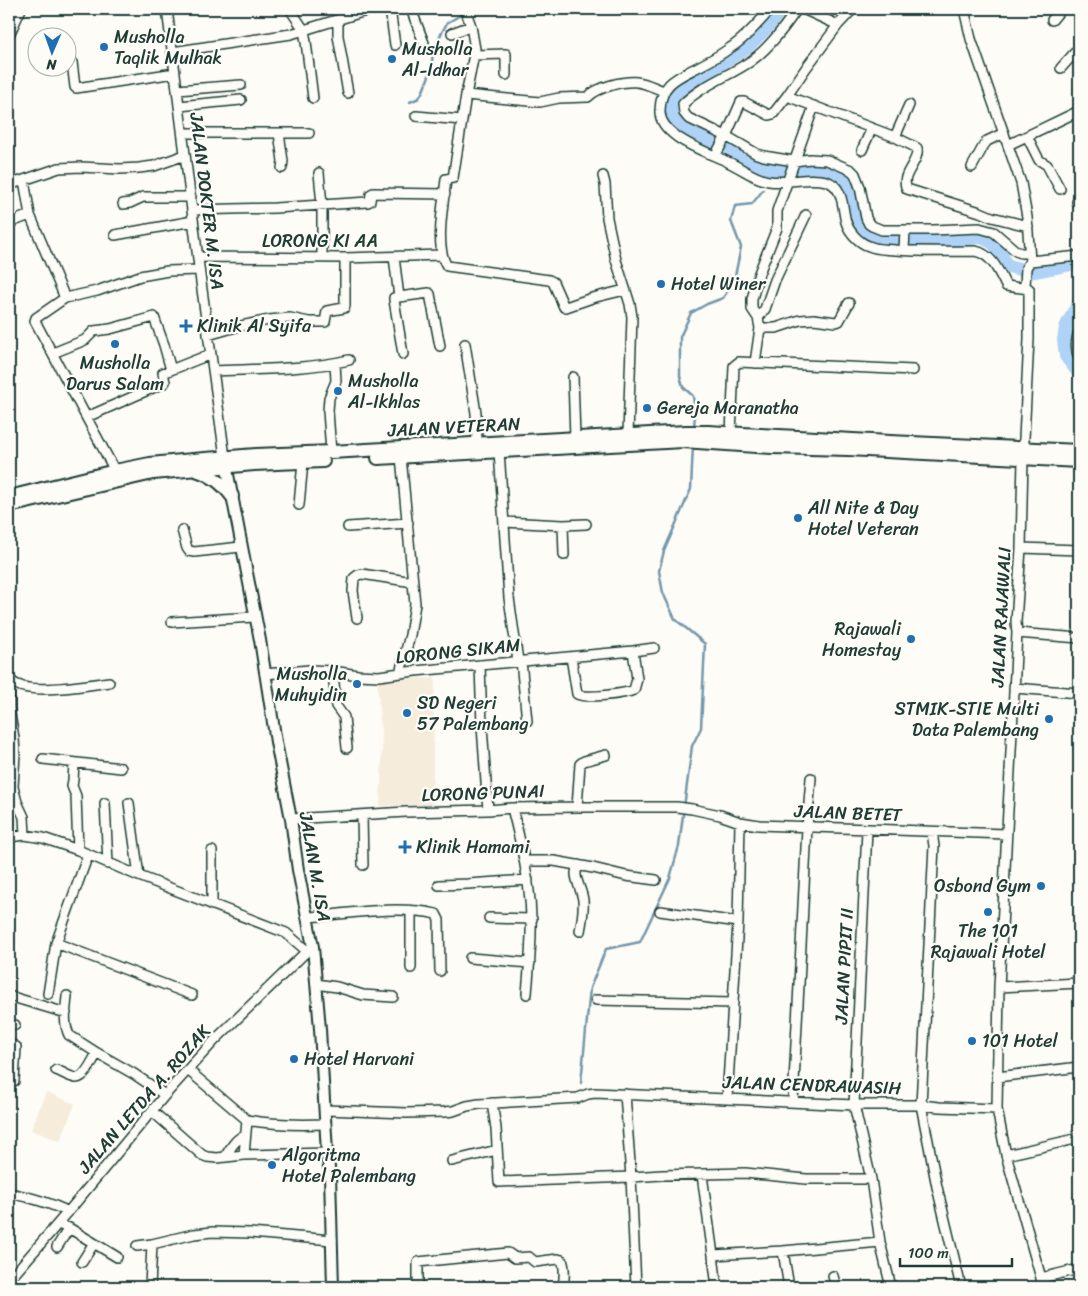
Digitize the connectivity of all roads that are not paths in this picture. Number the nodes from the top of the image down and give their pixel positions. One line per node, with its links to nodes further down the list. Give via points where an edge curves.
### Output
1 (19, 9): 20 (street)
2 (167, 9): 24 (street, JALAN DOKTER M. ISA)
3 (290, 9): 18 (street)
4 (372, 9): 14 (street)
5 (390, 9): 22 (street)
6 (411, 9): 21 (street)
7 (771, 9): 32 (street, via 728,50 678,77)
8 (797, 9): 51 (street, via 778,36 751,60 703,88 683,104 688,118)
9 (803, 9): 16 (street)
10 (853, 9): 16 (street)
11 (964, 9): 48 (street, JALAN RAJAWALI, via 971,39)
12 (1062, 9): 15 (street)
13 (466, 11): 17 (street)
14 (338, 20): 18 (street); 33 (street)
15 (1052, 20)
16 (838, 25): 35 (street)
17 (471, 26): 19 (street); 25 (street)
18 (304, 30): 24 (street); 36 (street)
19 (452, 33)
20 (9, 35)
21 (424, 43)
22 (395, 45)
23 (1079, 48): 26 (street)
24 (172, 52): 27 (street, JALAN DOKTER M. ISA)
25 (474, 55): 28 (street, via 506,54); 34 (street)
26 (1062, 68)
27 (175, 73): 29 (street, via 76,88); 31 (street, JALAN DOKTER M. ISA)
28 (506, 75)
29 (74, 78)
30 (242, 85): 31 (street)
31 (177, 90): 39 (street, JALAN DOKTER M. ISA)
32 (664, 91): 34 (street, via 632,82 603,88 588,97 540,102); 54 (street, via 659,112 661,120 682,141)
33 (348, 93)
34 (466, 96): 43 (street)
35 (788, 96): 40 (street); 51 (street, via 773,114 741,102)
36 (313, 98)
37 (241, 100): 39 (street)
38 (908, 105): 50 (street)
39 (179, 106): 45 (street, JALAN DOKTER M. ISA)
40 (814, 106): 44 (street); 56 (street)
41 (1079, 110): 49 (street)
42 (416, 116): 43 (street)
43 (462, 120): 65 (street, via 453,178 446,179)
44 (872, 128): 50 (street); 53 (street)
45 (183, 133): 46 (street); 55 (street, JALAN DOKTER M. ISA)
46 (279, 133): 47 (street); 58 (street)
47 (309, 133)
48 (1004, 133): 52 (street, JALAN RAJAWALI); 57 (street, via 987,141)
49 (1027, 136): 52 (street); 64 (street)
50 (895, 137): 74 (street, via 918,151 905,181 907,189)
51 (724, 139): 54 (street); 56 (street, via 757,154)
52 (1008, 145): 74 (street, JALAN RAJAWALI, via 1021,183)
53 (862, 150)
54 (716, 154): 61 (street, via 760,178)
55 (185, 155): 62 (street, via 139,168 59,168); 66 (street, JALAN DOKTER M. ISA)
56 (794, 164): 61 (street); 75 (street, via 810,159 827,160 851,170 860,187 869,224 882,230)
57 (972, 167)
58 (282, 168)
59 (319, 173): 68 (street)
60 (603, 176): 87 (street, via 612,244)
61 (788, 179): 77 (street, via 832,183 841,195 849,229 858,240 871,247); 91 (street, via 776,212 777,228 752,299 753,311)
62 (24, 180): 63 (street); 70 (street)
63 (9, 185)
64 (1060, 189)
65 (445, 194): 68 (street, via 373,192 368,202); 78 (street)
66 (191, 197): 67 (street, via 143,197); 69 (street, JALAN DOKTER M. ISA)
67 (123, 204)
68 (322, 205): 69 (street); 82 (street)
69 (192, 210): 72 (street, JALAN DOKTER M. ISA)
70 (30, 215): 73 (street); 89 (street)
71 (806, 215): 91 (street, via 765,309)
72 (193, 221): 76 (street); 80 (street, JALAN DOKTER M. ISA)
73 (9, 223)
74 (1028, 226): 84 (street, JALAN RAJAWALI)
75 (905, 231): 77 (street); 84 (street, via 987,229)
76 (115, 235)
77 (904, 248): 86 (street, via 982,252 1006,286)
78 (442, 255): 81 (street, LORONG KI AA); 87 (street, via 447,266 549,280 553,282 564,307)
79 (1079, 256): 84 (street)
80 (198, 257): 82 (street, LORONG KI AA); 85 (street, JALAN DOKTER M. ISA)
81 (394, 257): 83 (street, LORONG KI AA); 88 (street)
82 (322, 258): 83 (street, LORONG KI AA)
83 (346, 258): 94 (street, via 345,306 327,311 326,322 290,318 269,320)
84 (1028, 261): 86 (street, JALAN RAJAWALI)
85 (199, 270): 89 (street, via 140,276); 94 (street, JALAN DOKTER M. ISA)
86 (1027, 288): 117 (street, JALAN RAJAWALI, via 1029,339)
87 (625, 290): 109 (street, via 632,317)
88 (399, 297): 96 (street, via 430,294); 99 (street, via 394,300)
89 (62, 300): 97 (street, via 35,321)
90 (849, 303): 92 (street, via 836,322 800,320 776,328)
91 (758, 318): 92 (street)
92 (760, 328): 103 (street)
93 (1079, 331): 100 (street, via 1076,348)
94 (208, 335): 98 (street, JALAN DOKTER M. ISA)
95 (465, 344): 113 (street, via 476,413)
96 (440, 346)
97 (52, 353): 104 (street, via 85,340 94,331 154,317); 108 (street)
98 (211, 354): 104 (street); 106 (street, JALAN DOKTER M. ISA)
99 (403, 354)
100 (1079, 358)
101 (349, 360): 102 (street)
102 (335, 363): 106 (street); 116 (street, via 336,381 328,411)
103 (755, 363): 105 (street); 112 (street, via 739,362 734,366)
104 (171, 370): 108 (street, via 163,373 164,383)
105 (913, 370)
106 (213, 371): 120 (street, JALAN DOKTER M. ISA)
107 (573, 378): 111 (street)
108 (87, 417): 124 (street)
109 (628, 435): 110 (highway, JALAN VETERAN); 111 (highway, JALAN VETERAN)
110 (684, 436): 112 (highway); 114 (highway, JALAN VETERAN)
111 (575, 438): 113 (highway, JALAN VETERAN)
112 (731, 438): 117 (highway, via 890,442)
113 (477, 443): 116 (highway, JALAN VETERAN)
114 (499, 451): 118 (highway, JALAN VETERAN); 129 (street)
115 (1079, 451): 117 (highway)
116 (331, 452): 120 (highway, JALAN VETERAN)
117 (1024, 454): 119 (highway); 136 (street, JALAN RAJAWALI)
118 (400, 456): 121 (highway, JALAN VETERAN); 130 (street)
119 (1079, 461)
120 (226, 462): 121 (highway, JALAN VETERAN); 122 (highway); 123 (highway); 125 (main road, JALAN M. ISA)
121 (303, 462): 127 (street)
122 (152, 469): 123 (highway); 124 (highway); 128 (highway)
123 (194, 470): 125 (highway, via 208,474)
124 (115, 471): 126 (highway)
125 (232, 496): 135 (main road, JALAN M. ISA)
126 (9, 497)
127 (299, 504)
128 (9, 506)
129 (504, 522): 132 (street); 148 (street, via 509,598)
130 (408, 523): 133 (street); 139 (street)
131 (586, 524): 132 (street)
132 (563, 525): 138 (street)
133 (348, 527)
134 (182, 530): 135 (street, via 189,551)
135 (242, 547): 140 (main road, JALAN M. ISA)
136 (1021, 548): 137 (street); 143 (street, JALAN RAJAWALI)
137 (1079, 550)
138 (564, 555)
139 (413, 582): 141 (street, via 358,575 354,578 353,591); 151 (street, via 415,612)
140 (254, 617): 142 (street); 152 (main road, JALAN M. ISA)
141 (357, 618)
142 (172, 622)
143 (1017, 632): 144 (street); 155 (street, JALAN RAJAWALI)
144 (1079, 638)
145 (654, 648): 146 (street, LORONG SIKAM)
146 (633, 651): 147 (street, LORONG SIKAM); 147 (street, via 637,679 634,690 587,697 577,694)
147 (571, 657): 148 (street, LORONG SIKAM)
148 (519, 661): 149 (street, LORONG SIKAM); 158 (street)
149 (480, 664): 151 (street, LORONG SIKAM); 172 (street)
150 (333, 671): 151 (street, LORONG SIKAM, via 370,676); 152 (street, LORONG SIKAM); 160 (street, via 336,706 344,717)
151 (400, 673)
152 (265, 674): 174 (main road, JALAN M. ISA)
153 (9, 678): 154 (street, via 18,686 36,689)
154 (109, 682)
155 (1014, 688): 156 (street); 179 (street, JALAN RAJAWALI)
156 (1079, 692)
157 (9, 695): 159 (street)
158 (527, 721)
159 (10, 727): 166 (street, via 15,754)
160 (347, 748)
161 (606, 755): 169 (street, via 580,764)
162 (43, 759): 163 (street)
163 (74, 764): 164 (street); 182 (street, via 72,786 76,799)
164 (121, 768)
165 (811, 778): 176 (street)
166 (11, 787): 180 (street, via 24,817)
167 (105, 803): 186 (street)
168 (129, 803): 189 (street)
169 (577, 807): 170 (street, LORONG PUNAI); 171 (street, LORONG PUNAI)
170 (512, 808): 172 (street, LORONG PUNAI); 185 (street)
171 (692, 809): 175 (street, JALAN BETET)
172 (488, 810): 173 (street, LORONG PUNAI)
173 (362, 815): 174 (street, LORONG PUNAI); 187 (street)
174 (290, 818): 196 (main road, JALAN M. ISA)
175 (740, 822): 176 (street, JALAN BETET); 199 (street)
176 (807, 828): 177 (street, JALAN BETET); 229 (street)
177 (867, 830): 178 (street, JALAN BETET); 231 (street, JALAN PIPIT II)
178 (932, 832): 179 (street, JALAN BETET); 232 (street, via 934,846)
179 (1006, 834): 209 (street, JALAN RAJAWALI)
180 (25, 835): 181 (street); 182 (street)
181 (9, 837)
182 (78, 850): 184 (street)
183 (212, 851): 193 (street)
184 (88, 855): 186 (street); 201 (street)
185 (525, 861): 188 (street); 190 (street)
186 (108, 864): 189 (street)
187 (364, 865)
188 (578, 865): 191 (street); 200 (street, via 576,877 583,899)
189 (139, 876): 193 (street)
190 (528, 880): 192 (street); 198 (street)
191 (656, 880)
192 (439, 885)
193 (212, 905): 202 (street, via 286,934)
194 (411, 911): 196 (street); 205 (street); 206 (street, via 434,913 438,917)
195 (660, 911): 199 (street)
196 (308, 917): 202 (main road, JALAN M. ISA)
197 (489, 918): 198 (street)
198 (532, 919): 204 (street)
199 (738, 922): 217 (street)
200 (580, 931)
201 (56, 942): 210 (street); 212 (street)
202 (310, 949): 208 (main road, JALAN M. ISA); 223 (street, JALAN LETDA A. ROZAK)
203 (470, 958): 204 (street)
204 (530, 963): 211 (street)
205 (411, 968)
206 (440, 971)
207 (1079, 982): 209 (street)
208 (316, 984): 215 (street, via 363,995); 234 (main road, JALAN M. ISA)
209 (999, 987): 224 (street, JALAN RAJAWALI)
210 (48, 994)
211 (527, 994)
212 (192, 995)
213 (9, 996): 218 (street)
214 (67, 996): 218 (street)
215 (393, 997)
216 (596, 1000): 217 (street)
217 (733, 1003): 228 (street)
218 (66, 1013): 220 (street, via 69,1036)
219 (9, 1043): 225 (street, via 16,1047 14,1081)
220 (97, 1053): 222 (street, via 80,1077); 227 (street)
221 (1079, 1067): 224 (street)
222 (56, 1070)
223 (188, 1070): 227 (street, JALAN LETDA A. ROZAK); 236 (street)
224 (997, 1077): 233 (street, JALAN RAJAWALI)
225 (9, 1080)
226 (625, 1094): 228 (street, JALAN CENDRAWASIH); 230 (street, JALAN CENDRAWASIH, via 595,1092 578,1098); 247 (street)
227 (165, 1095): 235 (street, JALAN LETDA A. ROZAK)
228 (727, 1099): 229 (street, JALAN CENDRAWASIH)
229 (793, 1102): 231 (street, JALAN CENDRAWASIH)
230 (492, 1103): 234 (street, JALAN CENDRAWASIH, via 472,1104 453,1112); 240 (street)
231 (854, 1104): 232 (street, JALAN CENDRAWASIH); 248 (street, JALAN PIPIT II)
232 (921, 1105): 233 (street, JALAN CENDRAWASIH); 276 (street)
233 (997, 1109): 243 (street, JALAN RAJAWALI)
234 (325, 1110): 237 (main road, JALAN M. ISA)
235 (152, 1111): 244 (street, via 202,1155); 250 (street, JALAN LETDA A. ROZAK)
236 (247, 1120): 237 (street, via 294,1125); 238 (street)
237 (326, 1124): 241 (main road, JALAN M. ISA)
238 (245, 1135): 242 (street); 244 (street, via 236,1141)
239 (1079, 1138): 243 (street)
240 (498, 1150): 245 (street); 247 (street, via 499,1182)
241 (327, 1152): 242 (street); 253 (main road, JALAN M. ISA)
242 (244, 1154): 244 (street)
243 (1006, 1155): 266 (street, JALAN RAJAWALI)
244 (224, 1158)
245 (452, 1161)
246 (702, 1175): 247 (street); 248 (street, via 745,1173 806,1179); 260 (street)
247 (631, 1177): 271 (street)
248 (870, 1179): 254 (street, JALAN PIPIT II)
249 (9, 1193): 250 (street, via 40,1200)
250 (68, 1212): 251 (street, JALAN LETDA A. ROZAK)
251 (58, 1224): 252 (street); 265 (street, JALAN LETDA A. ROZAK)
252 (69, 1228): 255 (street); 258 (street)
253 (332, 1240): 256 (street, via 212,1232); 268 (main road, JALAN M. ISA)
254 (880, 1242): 259 (street); 275 (street, JALAN PIPIT II)
255 (94, 1244): 261 (street); 262 (street)
256 (152, 1244): 257 (street); 267 (street)
257 (137, 1246)
258 (57, 1247)
259 (783, 1251): 260 (street); 273 (street)
260 (713, 1255): 272 (street)
261 (117, 1257)
262 (82, 1262)
263 (1079, 1269): 266 (street)
264 (833, 1276): 274 (street)
265 (9, 1280)
266 (1042, 1283)
267 (150, 1287)
268 (333, 1287)
269 (418, 1287): 270 (street, via 418,1262 508,1253 535,1262 562,1260)
270 (562, 1287)
271 (636, 1287)
272 (717, 1287)
273 (789, 1287)
274 (836, 1287)
275 (891, 1287)
276 (961, 1287)

